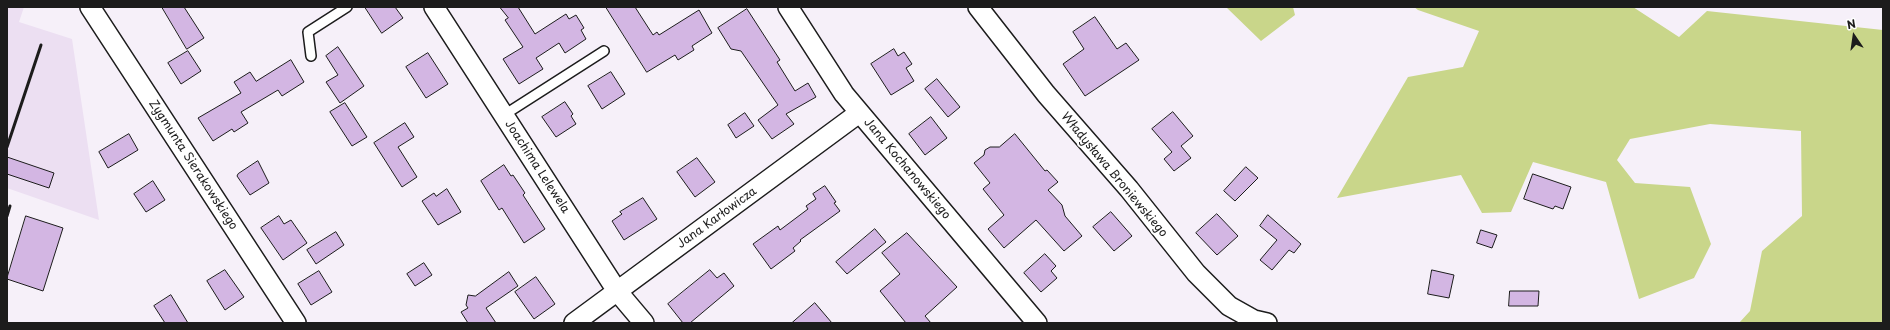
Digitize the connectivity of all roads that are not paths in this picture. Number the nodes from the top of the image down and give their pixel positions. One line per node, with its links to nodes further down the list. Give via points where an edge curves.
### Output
1 (90, 7): 11 (street, Zygmunta Sierakowskiego)
2 (347, 7): 7 (lane, via 308,32)
3 (434, 7): 9 (street, Joachima Lelewela)
4 (788, 7): 8 (street, Jana Kochanowskiego)
5 (978, 7): 15 (street, Władysława Broniewskiego, via 1046,94 1129,189 1196,273 1229,306 1254,320)
6 (604, 51): 9 (lane)
7 (311, 56)
8 (859, 113): 10 (street, Jana Karłowicza); 14 (street, Jana Kochanowskiego)
9 (504, 115): 10 (street, Joachima Lelewela)
10 (617, 291): 12 (street, Jana Karłowicza); 13 (street, Joachima Lelewela)
11 (296, 323)
12 (574, 323)
13 (644, 323)
14 (1037, 323)
15 (1267, 323)

